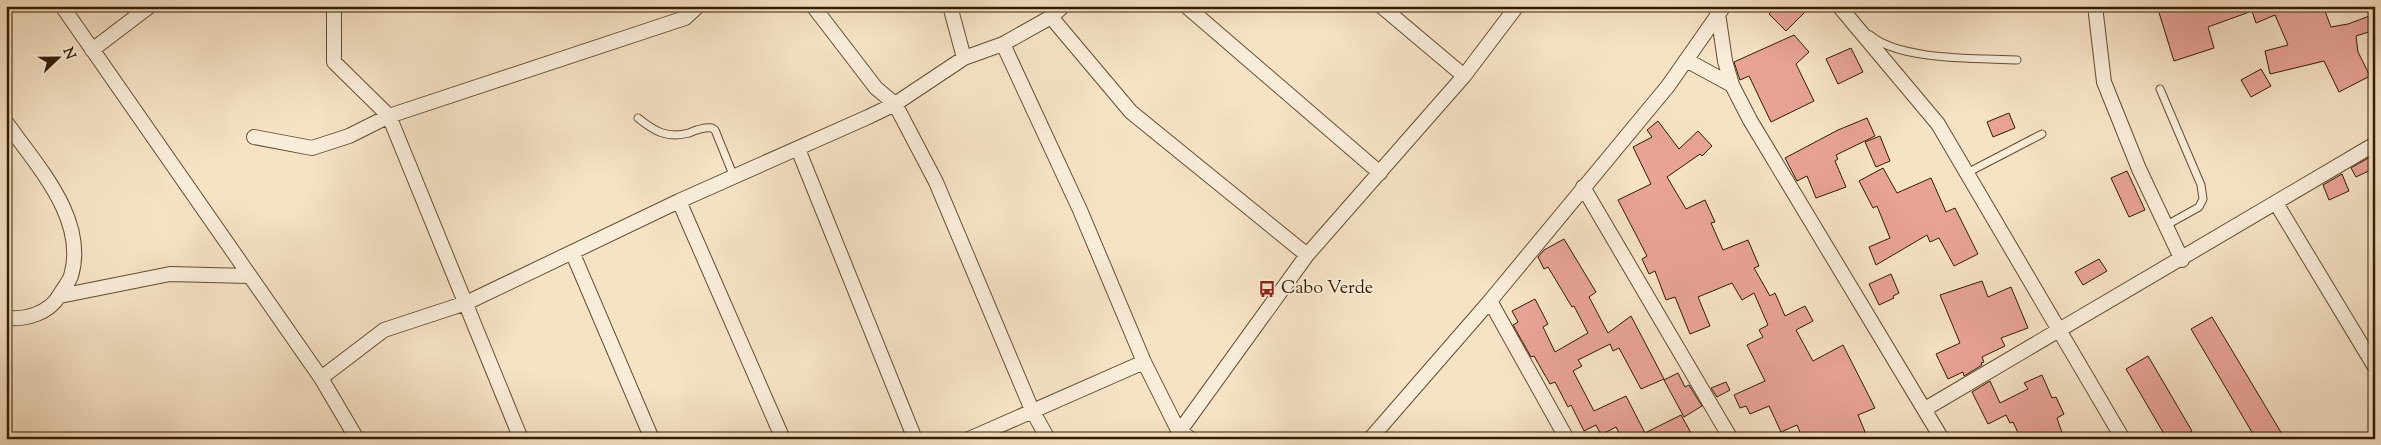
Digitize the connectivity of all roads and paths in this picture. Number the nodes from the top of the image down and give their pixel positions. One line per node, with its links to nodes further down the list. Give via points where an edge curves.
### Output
1 (62, 6): 16 (street)
2 (150, 6): 16 (street)
3 (334, 6): 24 (street, via 334,62)
4 (698, 6): 24 (street, via 686,18)
5 (813, 6): 23 (street, via 876,88)
6 (950, 6): 17 (street)
7 (1063, 6): 14 (street)
8 (1186, 6): 31 (street)
9 (1381, 6): 20 (street)
10 (1517, 6): 20 (street)
11 (2095, 6): 37 (street, via 2104,82)
12 (1718, 8): 18 (street); 21 (street, via 1725,61)
13 (1843, 10): 19 (lane, via 1888,47 1945,56); 32 (street, via 1938,124)
14 (1051, 17): 15 (street); 39 (street, via 1130,112)
15 (1003, 44): 17 (street); 47 (street, via 1080,210)
16 (92, 50): 41 (street)
17 (964, 58): 23 (street)
18 (1686, 60): 21 (street); 34 (street, via 1668,86)
19 (2017, 60)
20 (1464, 76): 31 (street)
21 (1732, 85): 50 (street)
22 (2160, 89): 37 (lane, via 2201,185 2204,200 2199,207)
23 (895, 104): 30 (street); 51 (street, via 936,182)
24 (389, 116): 28 (street, via 349,136 312,148); 44 (street)
25 (638, 118): 33 (lane, via 656,133 664,135 712,128)
26 (6, 122): 42 (street, via 67,214 75,250 71,276)
27 (2042, 134): 32 (lane)
28 (254, 137)
29 (2375, 144): 36 (street)
30 (798, 149): 33 (street); 58 (street)
31 (1380, 173): 39 (street)
32 (1967, 173): 46 (street)
33 (734, 177): 35 (street)
34 (1582, 187): 43 (street); 63 (street)
35 (679, 201): 38 (street); 57 (street)
36 (2276, 203): 40 (street); 48 (street)
37 (2165, 226): 40 (street)
38 (573, 254): 44 (street); 56 (street)
39 (1307, 255): 52 (street)
40 (2182, 260): 46 (street)
41 (250, 276): 42 (street, via 170,274); 49 (street)
42 (60, 296): 45 (street, via 37,315)
43 (1490, 301): 53 (street); 62 (street)
44 (466, 303): 49 (street, via 384,330); 55 (street)
45 (6, 318)
46 (2059, 329): 50 (street); 65 (street)
47 (1144, 362): 51 (street); 52 (street)
48 (2375, 367)
49 (321, 378): 54 (street)
50 (1925, 409): 64 (street)
51 (1032, 410): 59 (street); 60 (street)
52 (1176, 435): 61 (street)
53 (1377, 435)
54 (357, 439)
55 (521, 439)
56 (652, 439)
57 (783, 439)
58 (916, 439)
59 (969, 439)
60 (1048, 439)
61 (1192, 439)
62 (1567, 439)
63 (1731, 439)
64 (1942, 439)
65 (2123, 439)

